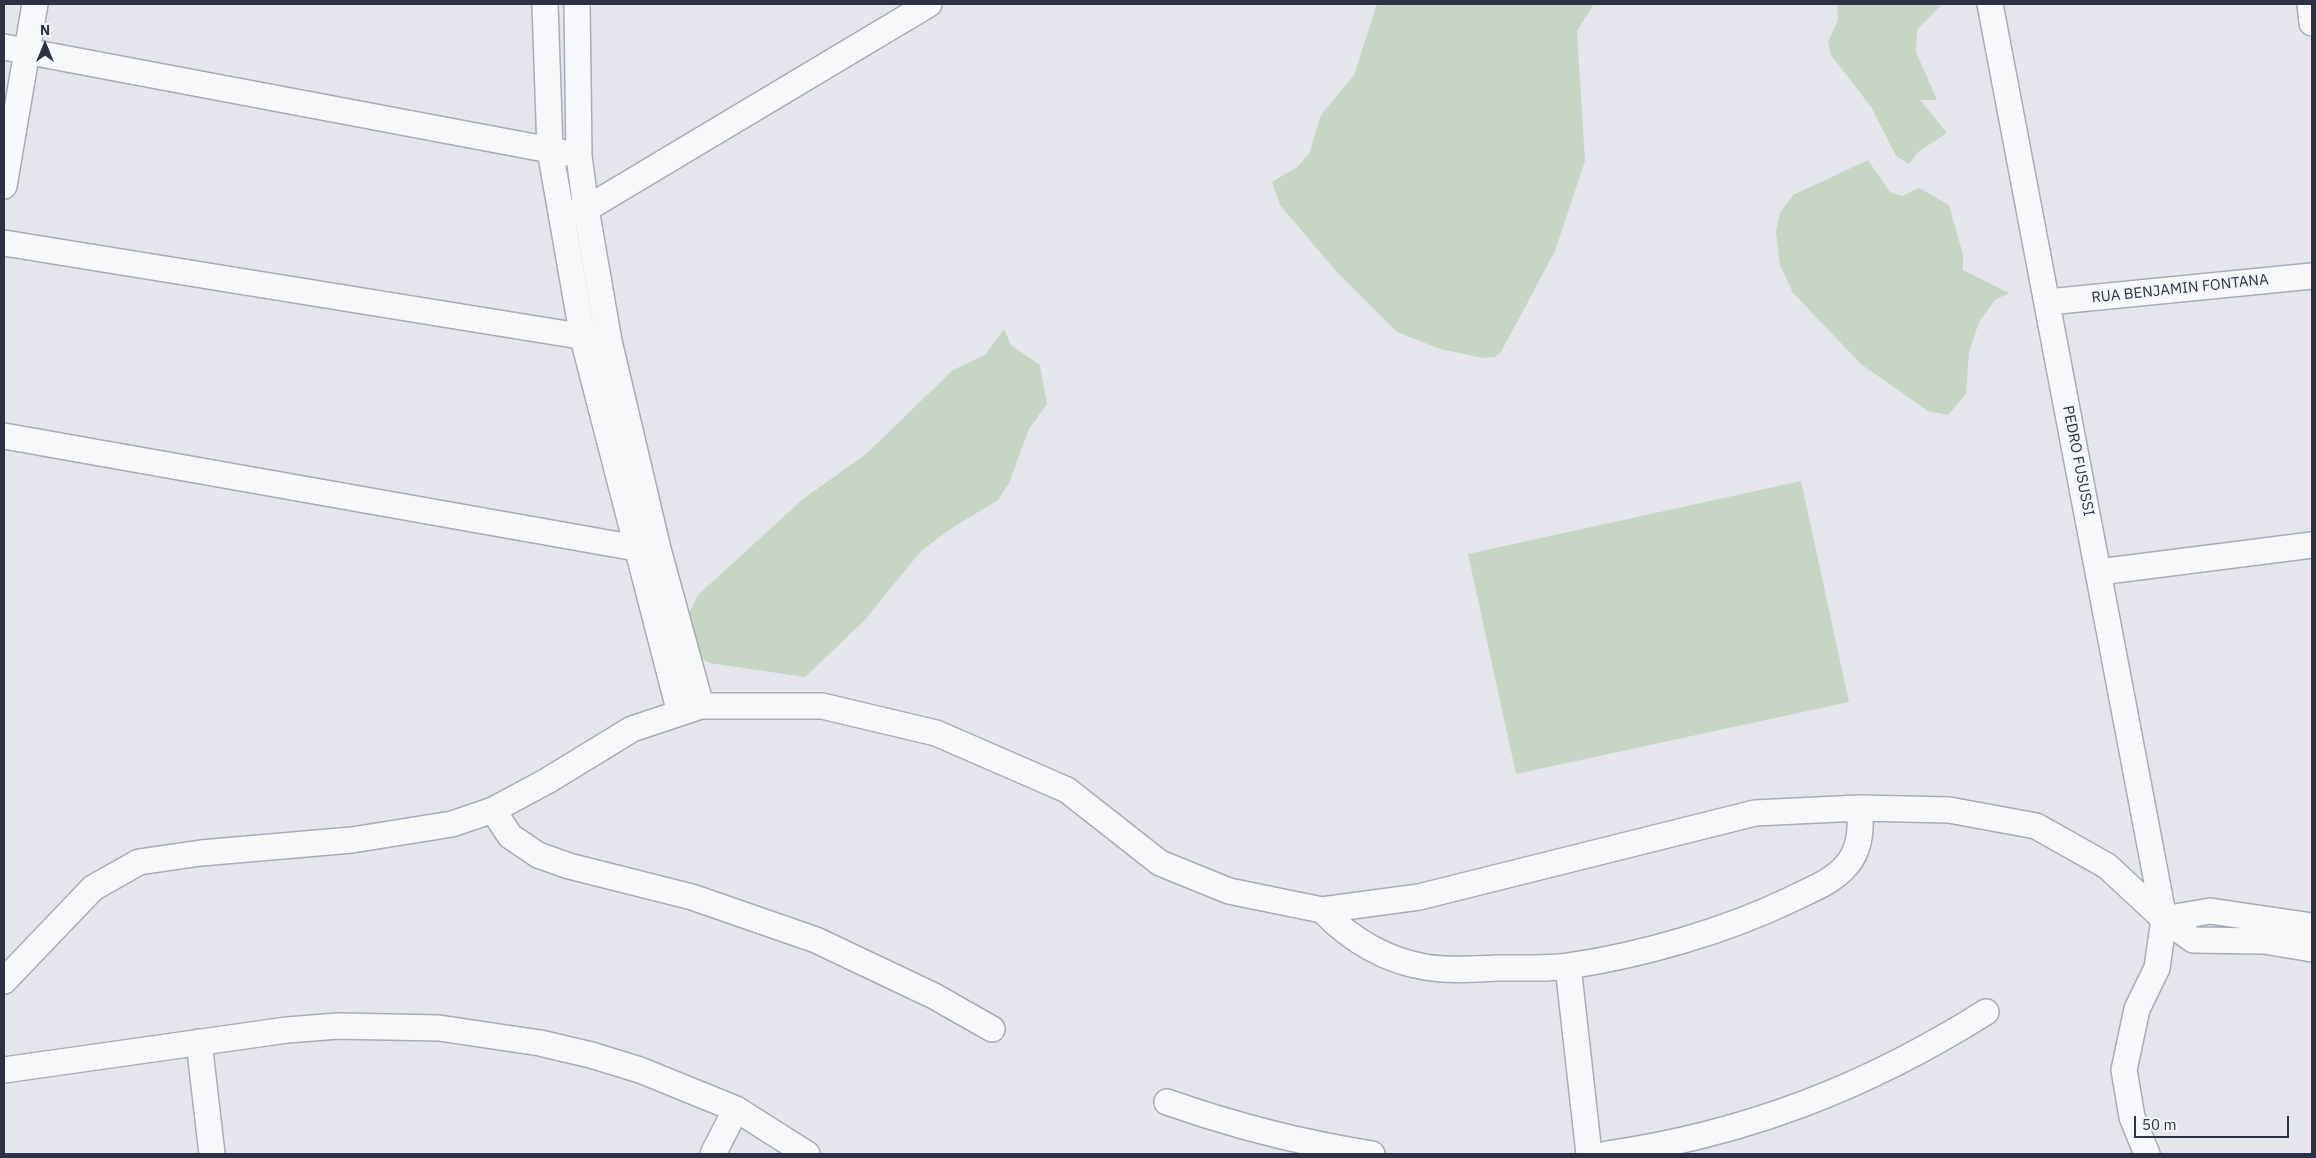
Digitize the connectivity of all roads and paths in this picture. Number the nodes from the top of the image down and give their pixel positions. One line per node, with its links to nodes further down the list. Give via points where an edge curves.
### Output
1 (35, 4): 8 (street)
2 (548, 4): 9 (street)
3 (577, 4): 10 (street)
4 (929, 4): 12 (street)
5 (1990, 4): 16 (street, PEDRO FUSUSSI)
6 (2310, 4): 7 (street)
7 (2312, 23)
8 (16, 49): 9 (street); 11 (street)
9 (550, 150): 10 (street); 13 (street)
10 (579, 156): 12 (street)
11 (4, 186)
12 (586, 209): 13 (street); 18 (street)
13 (562, 216): 17 (street)
14 (4, 243): 17 (street)
15 (2312, 276): 16 (street, RUA BENJAMIN FONTANA)
16 (2048, 302): 22 (street, PEDRO FUSUSSI)
17 (583, 338): 18 (street); 21 (street)
18 (609, 341): 21 (street)
19 (4, 436): 21 (street)
20 (2312, 545): 22 (street)
21 (647, 548): 23 (street)
22 (2099, 572): 27 (street, PEDRO FUSUSSI)
23 (690, 710): 25 (street, via 632,729); 26 (street, via 822,706 936,733 1067,790 1160,862 1229,891)
24 (1859, 808): 26 (street, via 1755,813 1419,896); 27 (street, via 1949,810 2036,826 2107,866); 30 (street, via 1861,828 1857,847 1845,867 1827,881 1740,921 1694,937)
25 (493, 810): 31 (street, via 452,824 352,840 201,852 139,862 93,888); 33 (street, via 510,836 538,855 692,897 798,934 884,971)
26 (1322, 910): 30 (street, via 1357,941 1409,964 1472,969)
27 (2164, 919): 28 (street, via 2210,911); 29 (street, via 2193,940 2264,941); 44 (street, PEDRO FUSUSSI, via 2157,968 2137,1010 2124,1070 2132,1117)
28 (2312, 926)
29 (2312, 949)
30 (1568, 966): 42 (street)
31 (4, 981)
32 (1986, 1012): 43 (street, via 1894,1066 1797,1108 1694,1138)
33 (992, 1029)
34 (199, 1042): 35 (street); 37 (street, via 338,1026 430,1028 490,1034 540,1043 624,1065); 38 (street)
35 (4, 1070)
36 (1167, 1102): 41 (street, via 1269,1134)
37 (736, 1109): 39 (street); 40 (street)
38 (212, 1154)
39 (713, 1154)
40 (807, 1154)
41 (1372, 1154)
42 (1589, 1154)
43 (1607, 1154)
44 (2146, 1154)

